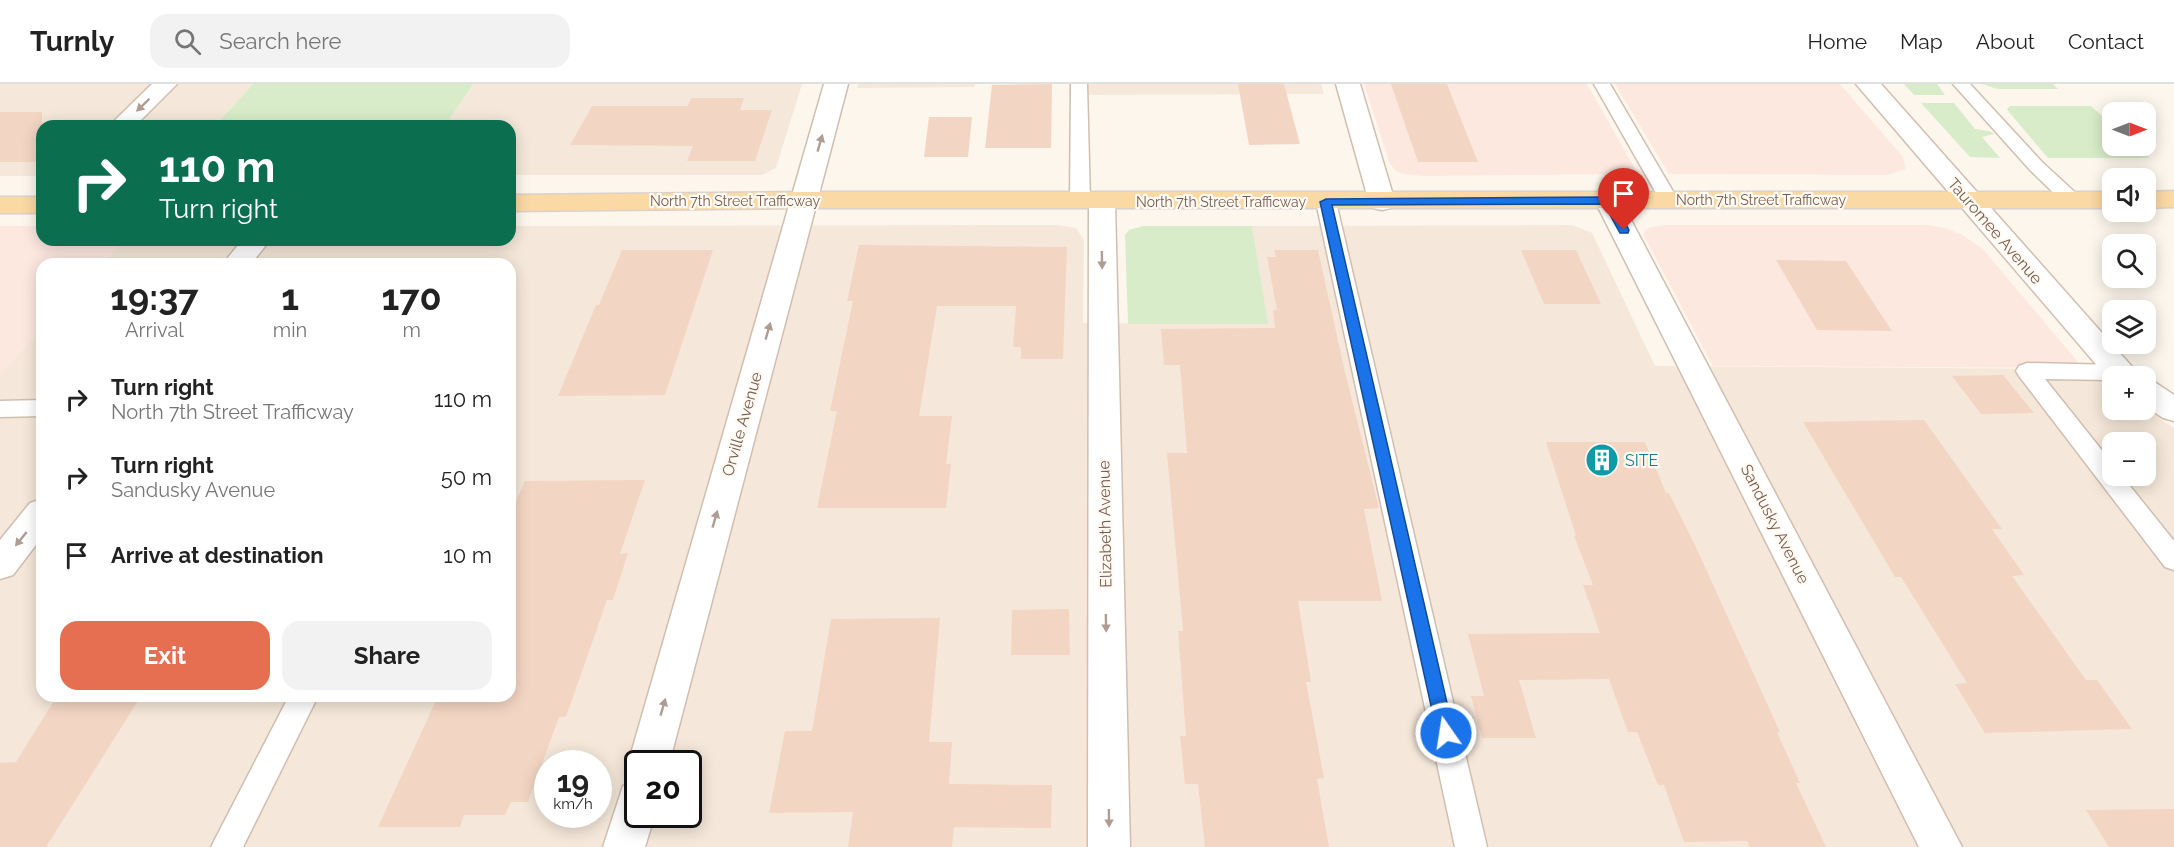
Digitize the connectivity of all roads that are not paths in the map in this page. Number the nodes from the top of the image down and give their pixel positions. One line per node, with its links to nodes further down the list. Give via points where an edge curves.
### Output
1 (165, 84): 8 (street, one-way to 8)
2 (836, 84): 9 (street, Orville Avenue, one-way to 2)
3 (1079, 84): 15 (lane)
4 (1348, 84): 19 (street)
5 (1602, 84): 10 (lane)
6 (1868, 84): 17 (street, Tauromee Avenue)
7 (1961, 84): 11 (lane)
8 (127, 120)
9 (804, 200): 15 (main road, North 7th Street Trafficway); 20 (main road, North 7th Street Trafficway); 35 (street, Orville Avenue, one-way to 9)
10 (1669, 200): 16 (main road, North 7th Street Trafficway); 17 (main road, North 7th Street Trafficway)
11 (2072, 200): 12 (main road, North 7th Street Trafficway); 17 (main road, North 7th Street Trafficway)
12 (2102, 200)
13 (2156, 200): 14 (main road)
14 (2174, 200)
15 (1091, 201): 18 (main road, North 7th Street Trafficway); 39 (street, Elizabeth Avenue, one-way to 39)
16 (1608, 201): 19 (main road, North 7th Street Trafficway); 41 (street, Sandusky Avenue)
17 (1969, 201): 25 (street, Tauromee Avenue)
18 (1326, 202): 19 (main road, North 7th Street Trafficway); 40 (lane)
19 (1382, 202)
20 (516, 203)
21 (36, 204): 22 (main road)
22 (0, 205)
23 (251, 246): 24 (street)
24 (242, 258)
25 (2113, 366)
26 (2102, 374): 32 (lane, via 2027,371)
27 (2156, 398): 30 (street)
28 (36, 408): 29 (lane)
29 (0, 409)
30 (2174, 410)
31 (36, 520): 33 (street, one-way to 33)
32 (2174, 560)
33 (0, 565)
34 (300, 702): 37 (lane)
35 (652, 750)
36 (630, 828): 38 (street)
37 (227, 847)
38 (624, 847)
39 (1109, 847)
40 (1471, 847)
41 (1941, 847)

